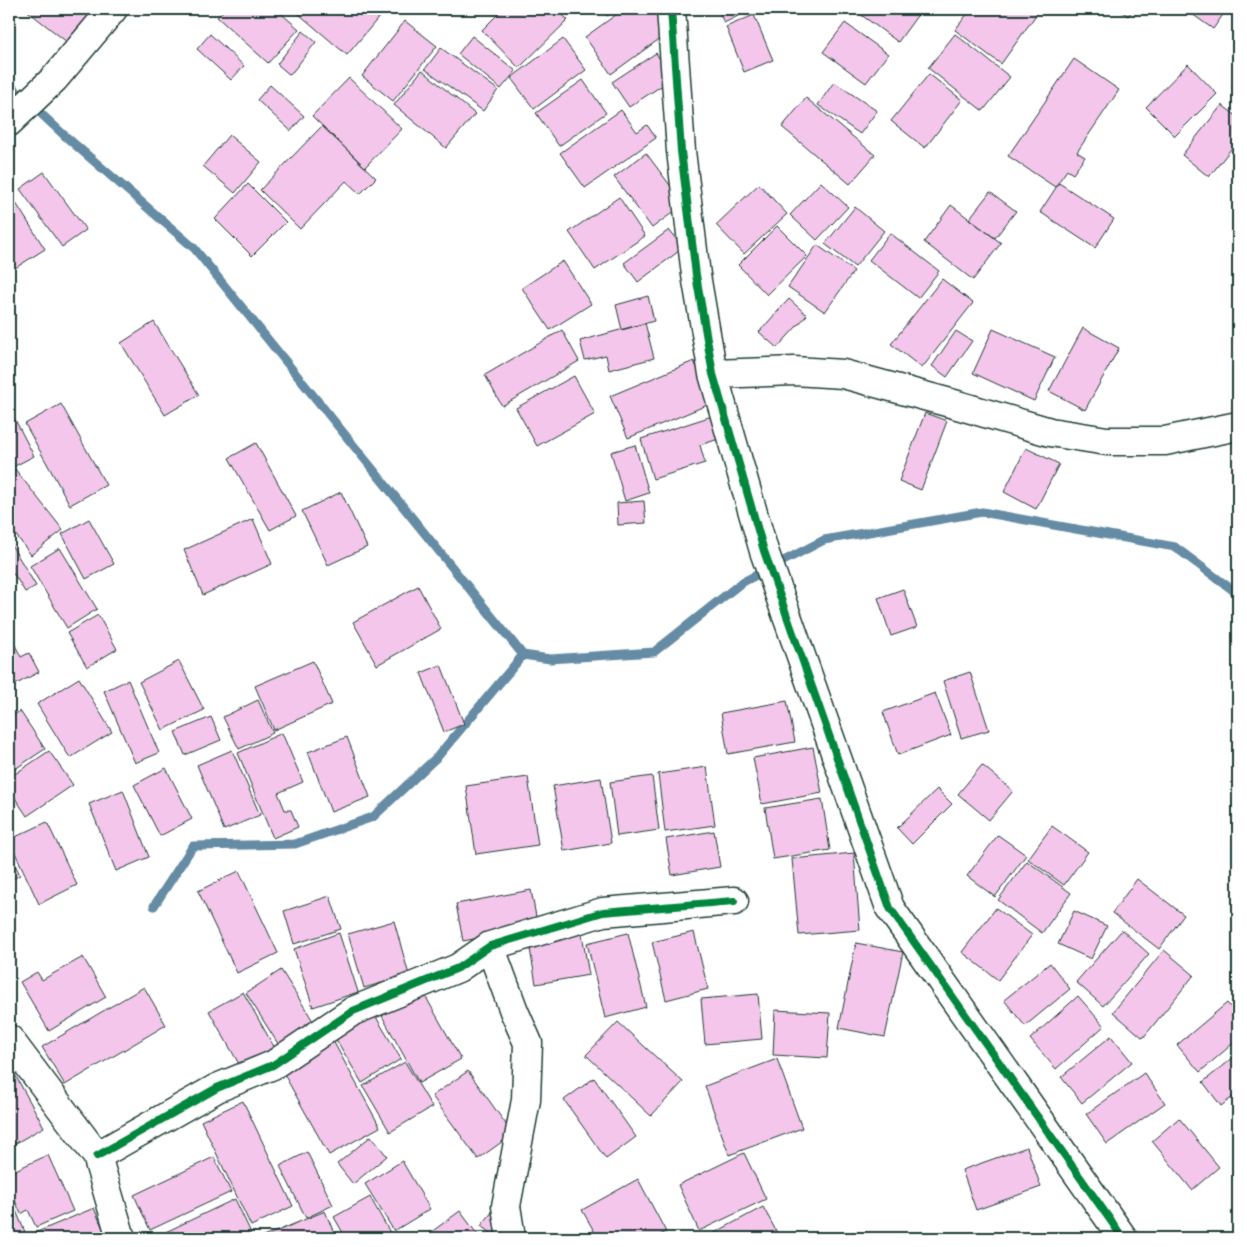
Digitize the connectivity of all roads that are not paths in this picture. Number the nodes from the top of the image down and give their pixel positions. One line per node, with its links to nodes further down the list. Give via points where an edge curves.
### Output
1 (113, 9): 3 (street, via 54,79)
2 (672, 9): 4 (street, via 681,151 696,275)
3 (9, 122)
4 (713, 374): 5 (street, via 794,371 842,374 1050,432 1107,441 1164,441); 12 (street, via 764,551 890,908)
5 (1238, 426)
6 (734, 901): 7 (street, via 603,912)
7 (490, 946): 9 (street, via 458,968 353,1011 273,1065 217,1088); 11 (street, via 528,1043 526,1100 506,1206)
8 (9, 1039): 9 (street)
9 (97, 1156): 10 (street)
10 (121, 1238)
11 (511, 1238)
12 (1123, 1238)

